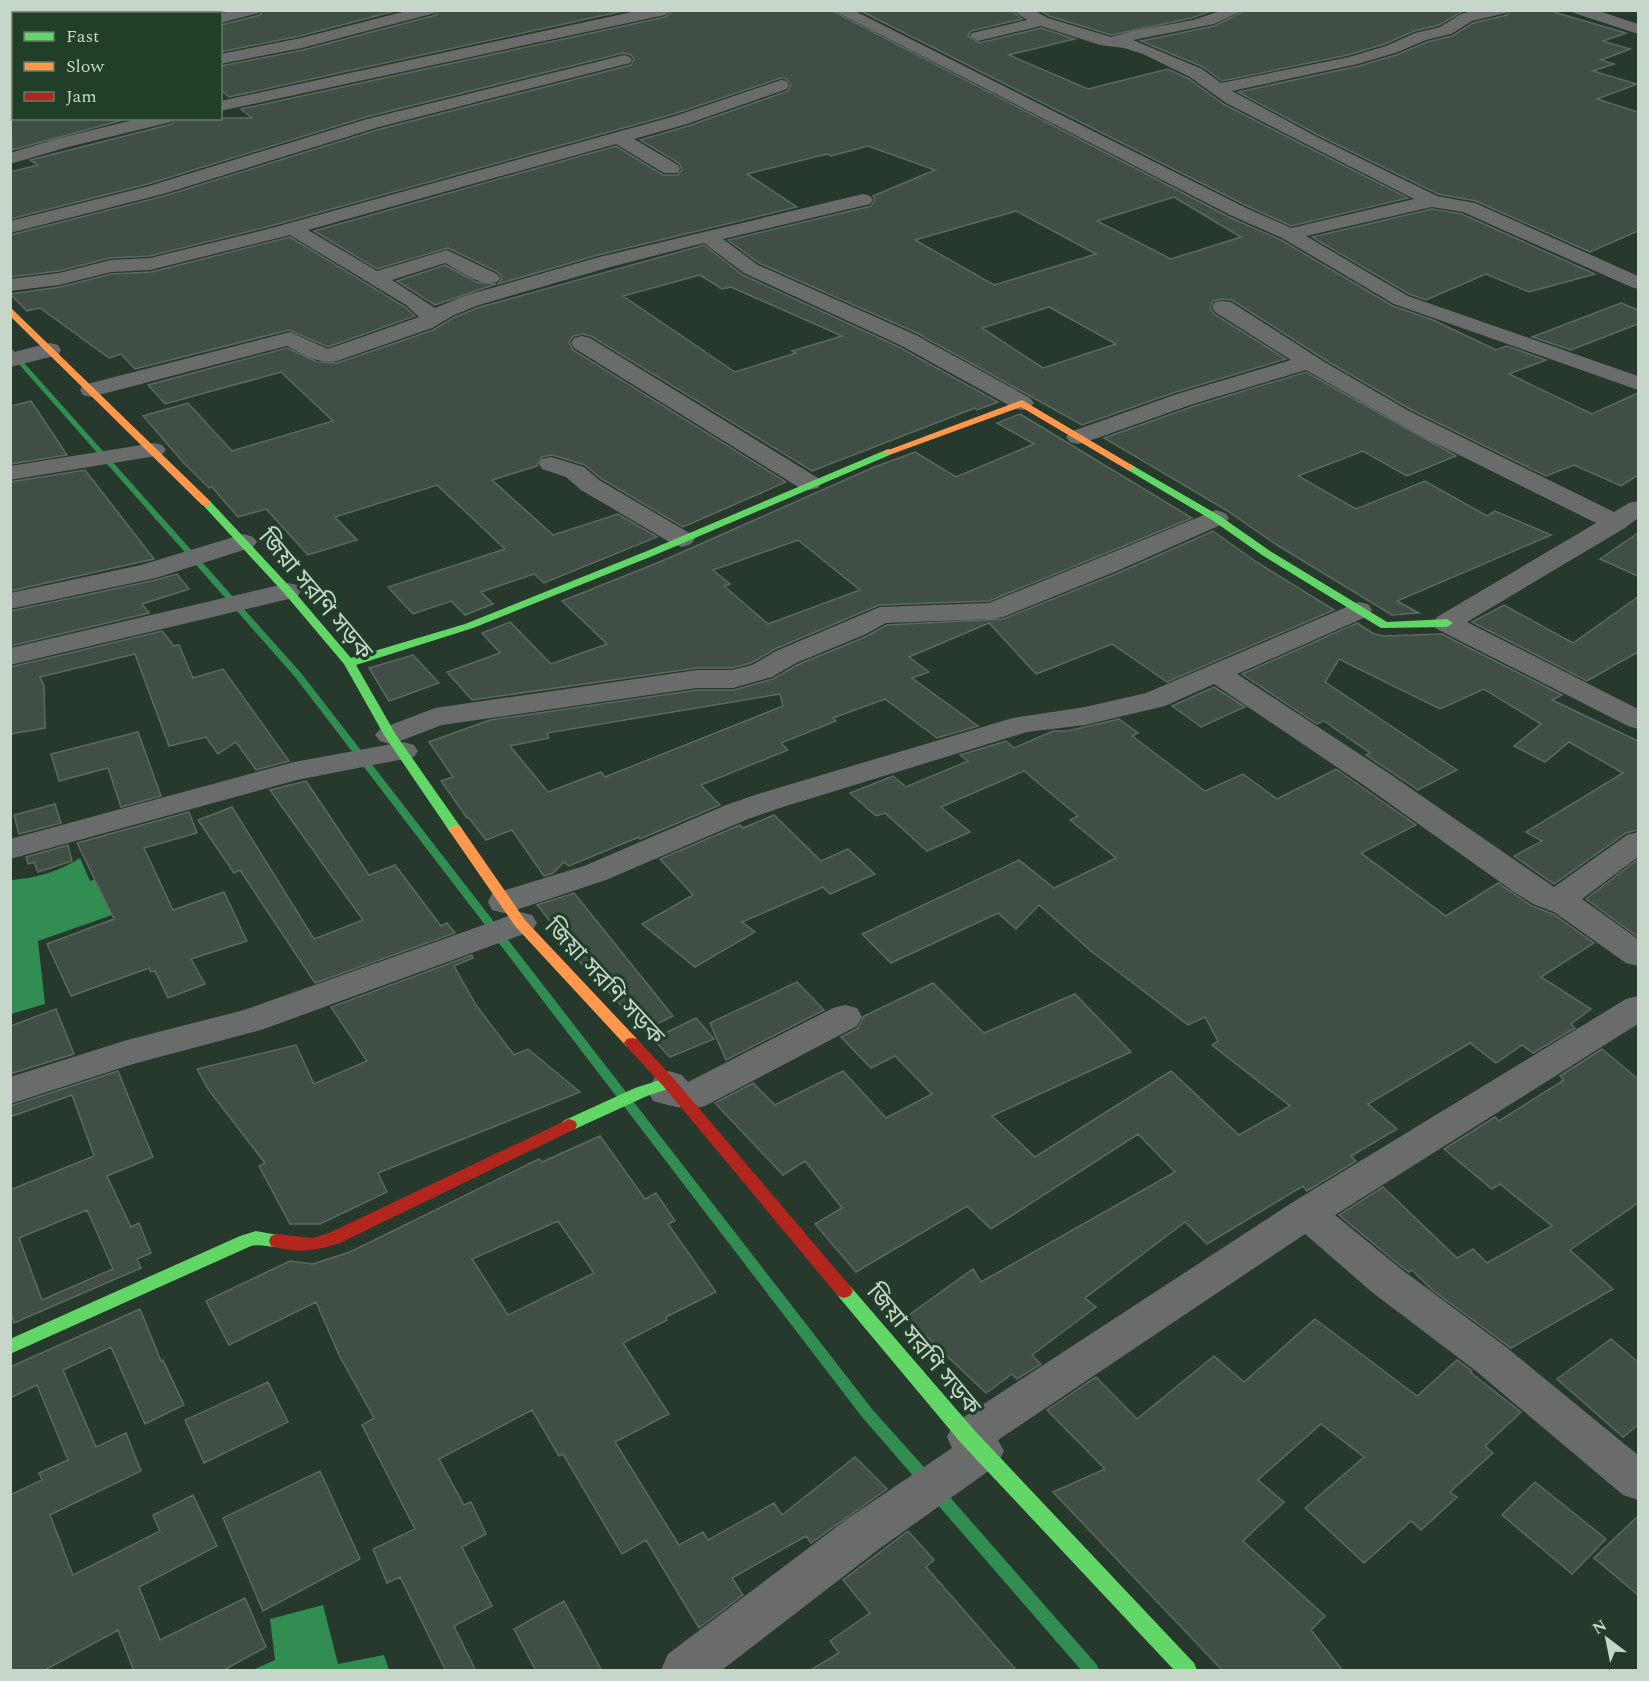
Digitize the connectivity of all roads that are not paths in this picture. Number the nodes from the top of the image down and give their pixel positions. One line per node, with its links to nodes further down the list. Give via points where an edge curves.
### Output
1 (254, 10): 9 (street)
2 (430, 10): 14 (street, via 302,43)
3 (665, 10): 18 (street)
4 (840, 10): 27 (street)
5 (1020, 10): 10 (street)
6 (1237, 10): 13 (street, via 1178,29)
7 (1501, 10): 17 (street, via 1467,17 1445,31 1352,61)
8 (1580, 10): 11 (street)
9 (222, 18)
10 (1042, 21): 12 (street); 13 (street)
11 (1638, 29)
12 (978, 36)
13 (1106, 42): 17 (street, via 1126,43 1149,51 1196,73)
14 (222, 59)
15 (624, 60): 25 (street, via 373,123 156,190)
16 (782, 85): 20 (street)
17 (1218, 89): 24 (street)
18 (222, 106)
19 (157, 120): 21 (street)
20 (620, 138): 22 (street); 26 (street)
21 (10, 159)
22 (671, 169)
23 (863, 200): 28 (street)
24 (1432, 201): 27 (street); 31 (street, via 1468,207)
25 (10, 227)
26 (293, 228): 30 (street); 32 (street, via 150,264 111,266 59,279)
27 (1289, 234): 40 (street, via 1401,300)
28 (708, 237): 35 (street, via 554,276); 42 (street, via 751,269 908,340)
29 (490, 278): 30 (street, via 447,256)
30 (375, 279): 35 (street)
31 (1638, 283)
32 (10, 285)
33 (1223, 307): 39 (street)
34 (10, 310): 37 (main road, জিয়া সরণি সড়ক)
35 (433, 317): 41 (street, via 329,356 290,339)
36 (582, 343): 47 (street)
37 (50, 350): 38 (street); 41 (main road, জিয়া সরণি সড়ক)
38 (10, 360)
39 (1308, 362): 43 (street); 50 (street, via 1482,458)
40 (1638, 383)
41 (92, 390): 44 (main road, জিয়া সরণি সড়ক)
42 (1022, 403): 43 (main road); 47 (main road)
43 (1078, 437): 49 (main road)
44 (154, 450): 46 (street); 52 (main road, জিয়া সরণি সড়ক)
45 (551, 464): 51 (street, via 575,472)
46 (10, 473)
47 (809, 483): 51 (main road)
48 (1638, 508): 50 (street)
49 (1216, 519): 55 (main road); 61 (street, via 993,611 880,615 762,671 733,679 697,679 435,717)
50 (1616, 523): 56 (street)
51 (682, 539): 58 (main road, via 469,626)
52 (243, 542): 53 (main road, জিয়া সরণি সড়ক); 54 (street, via 147,572)
53 (288, 591): 57 (street); 58 (main road, জিয়া সরণি সড়ক)
54 (10, 601)
55 (1358, 610): 56 (main road, via 1385,626); 59 (street)
56 (1447, 623): 60 (street)
57 (10, 657)
58 (349, 663): 61 (main road, জিয়া সরণি সড়ক)
59 (1216, 673): 64 (street, via 1525,884); 65 (street, via 1155,700 1085,716 1023,723 772,800)
60 (1638, 720)
61 (396, 743): 63 (street); 65 (main road, জিয়া সরণি সড়ক)
62 (1638, 842): 64 (street, via 1573,888 1565,895)
63 (10, 849)
64 (1566, 904): 66 (street)
65 (512, 912): 69 (main road, জিয়া সরণি সড়ক); 70 (street, via 252,1020 127,1053)
66 (1638, 955)
67 (1638, 1008): 71 (street)
68 (845, 1017): 69 (street, via 692,1096)
69 (673, 1088): 72 (main road, via 641,1092 334,1238 312,1245 256,1238 246,1241); 73 (main road, জিয়া সরণি সড়ক)
70 (10, 1091)
71 (1307, 1213): 73 (street); 74 (street)
72 (10, 1347)
73 (975, 1444): 75 (street); 76 (main road, জিয়া সরণি সড়ক)
74 (1638, 1481)
75 (685, 1671)
76 (1187, 1671)

